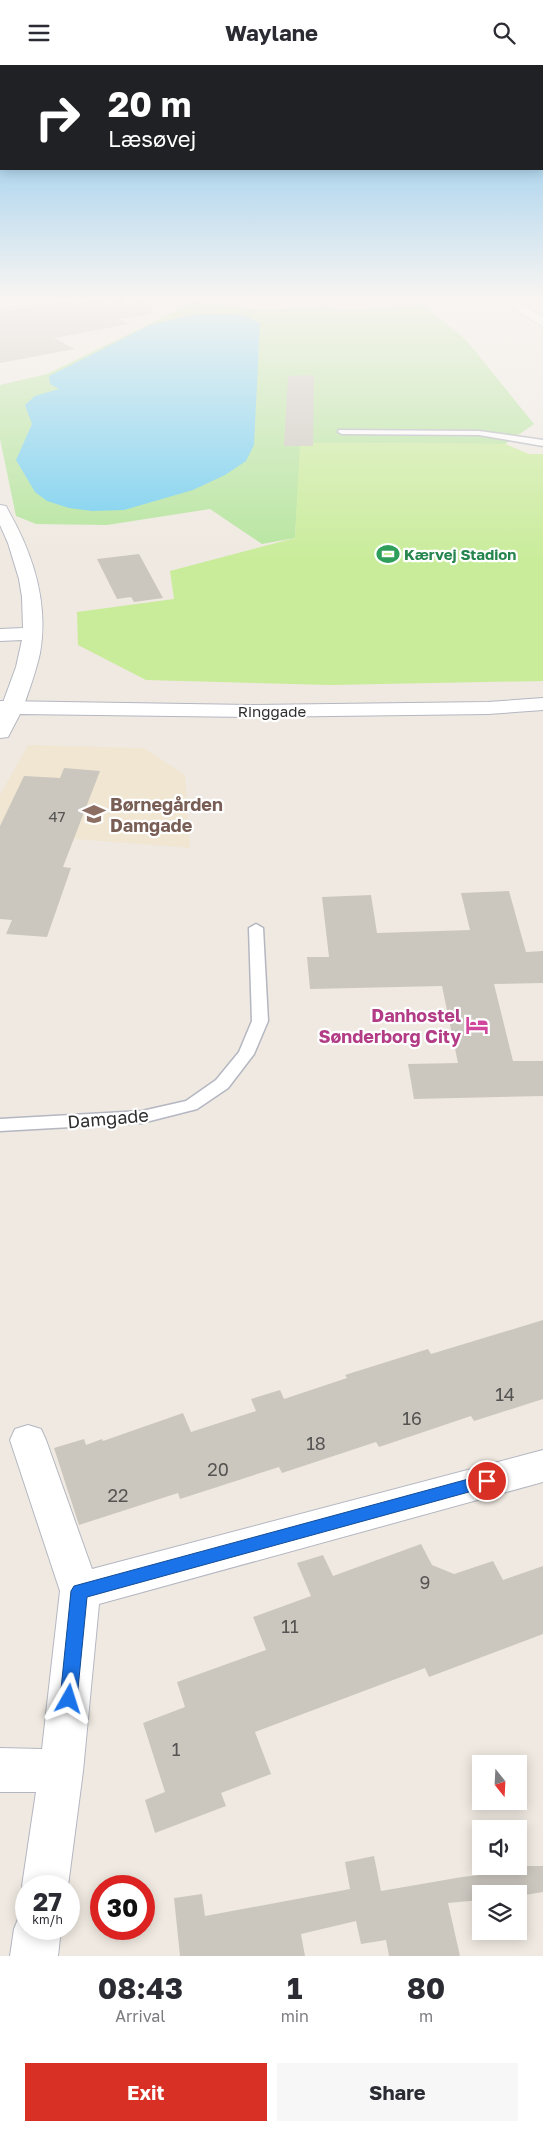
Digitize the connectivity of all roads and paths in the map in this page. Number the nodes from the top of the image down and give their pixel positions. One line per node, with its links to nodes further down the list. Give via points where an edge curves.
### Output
1 (342, 432): 2 (lane, via 479,433)
2 (543, 443)
3 (0, 510): 4 (street, via 25,562 34,604)
4 (31, 634): 5 (street); 7 (street, via 30,653)
5 (0, 635)
6 (543, 704): 7 (street, Ringgade, via 488,708 250,711)
7 (6, 708): 8 (street)
8 (0, 732)
9 (256, 928): 10 (lane, Damgade, via 260,1021 246,1054 222,1084 191,1105 142,1117)
10 (0, 1125)
11 (28, 1441): 13 (street)
12 (543, 1466): 13 (street)
13 (80, 1591): 15 (street)
14 (0, 1770): 15 (street)
15 (62, 1771): 16 (street)
16 (47, 1875)
17 (36, 1940): 18 (street)
18 (34, 1956)

